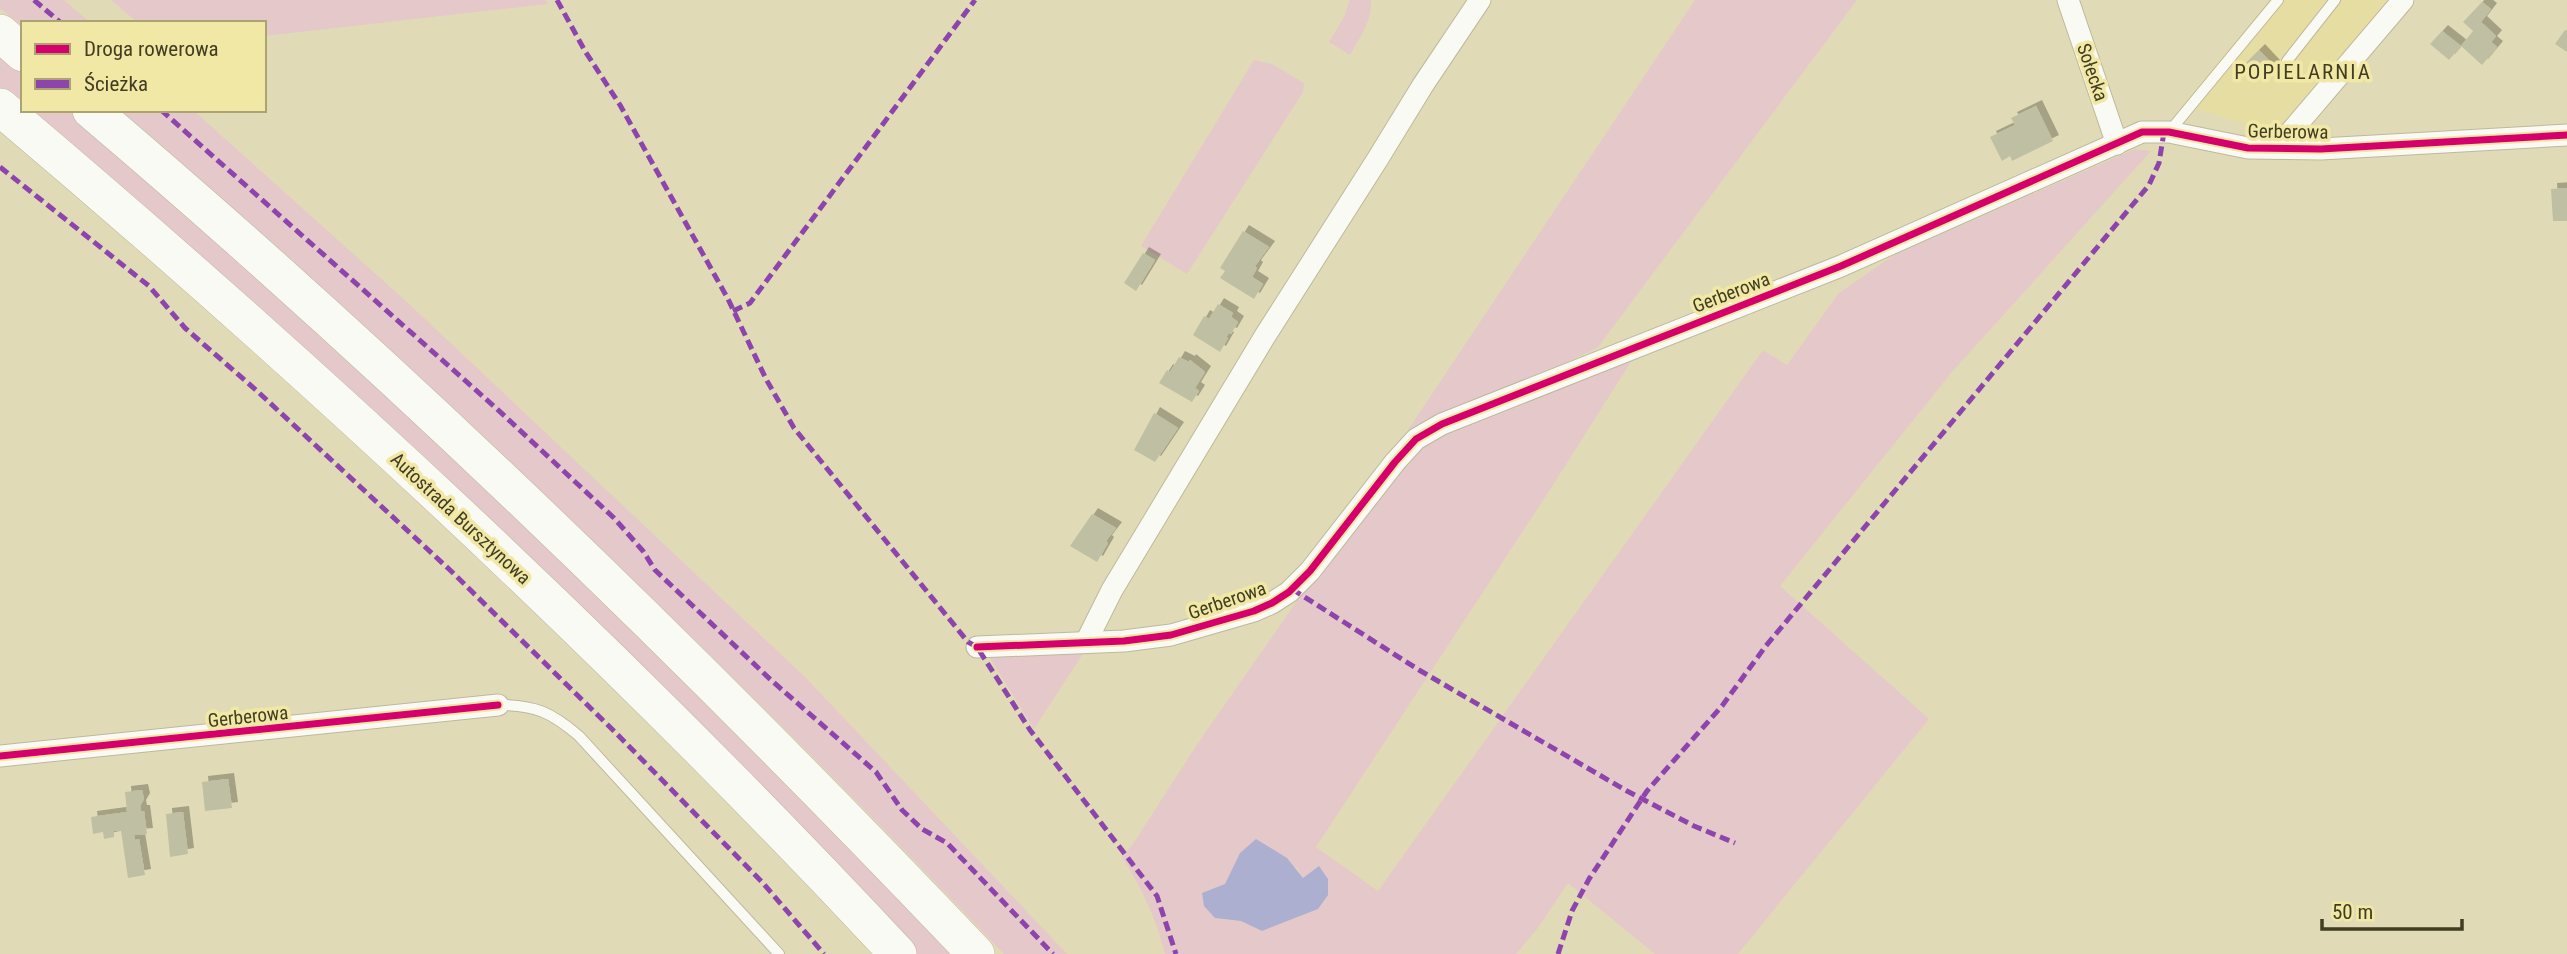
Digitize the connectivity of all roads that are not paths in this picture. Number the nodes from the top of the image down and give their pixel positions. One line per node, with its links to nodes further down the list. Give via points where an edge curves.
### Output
1 (1480, 0): 15 (street, via 1265,336 1112,590)
2 (2068, 0): 13 (street, Sołecka)
3 (2278, 0): 11 (lane)
4 (2335, 0): 8 (lane)
5 (2403, 0): 14 (street)
6 (0, 33): 7 (highway)
7 (21, 50)
8 (2287, 61)
9 (0, 107): 20 (highway, Autostrada Bursztynowa, via 175,256 399,459 686,736)
10 (93, 112): 21 (highway, via 282,276 610,583)
11 (2169, 132): 13 (street, Gerberowa, via 2142,132); 14 (street, Gerberowa, via 2248,148)
12 (2567, 135): 14 (street, Gerberowa)
13 (2118, 144): 15 (street, Gerberowa, via 1841,266 1442,424 1416,439 1395,461 1310,571 1272,603 1171,635)
14 (2277, 148)
15 (1086, 642): 16 (street, Gerberowa)
16 (977, 647)
17 (498, 705): 18 (street, Gerberowa); 19 (lane, via 535,708 579,736)
18 (0, 756)
19 (779, 954)
20 (898, 954)
21 (976, 954)

